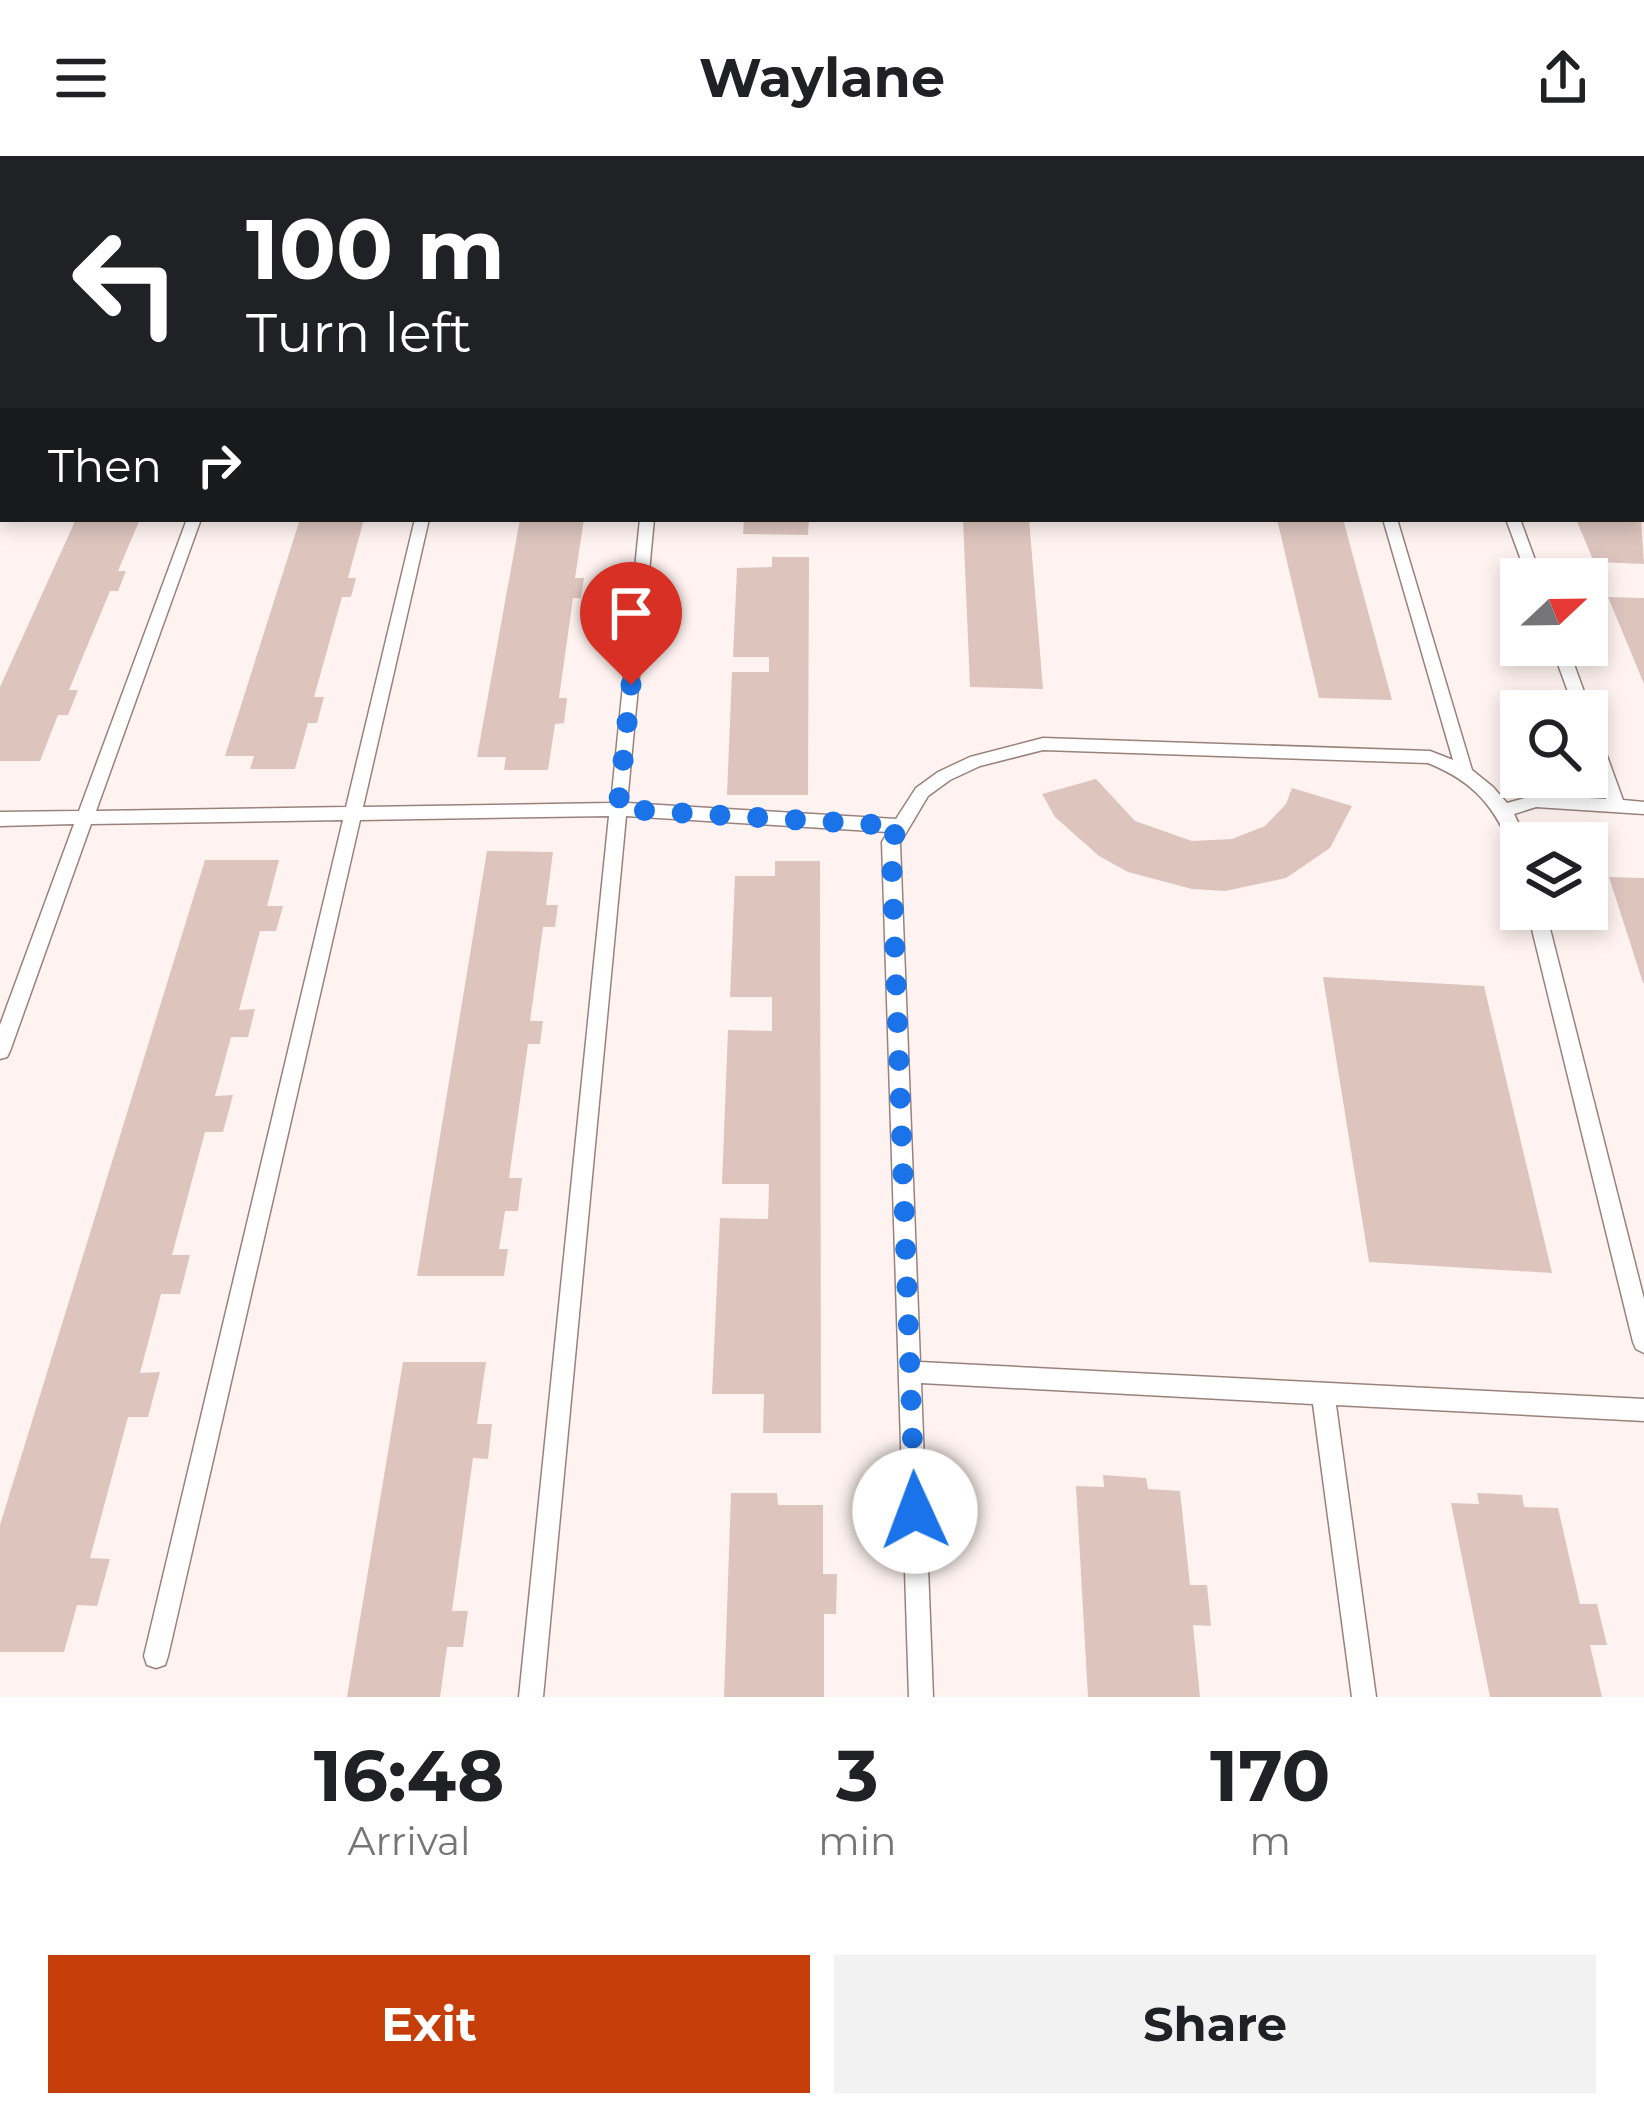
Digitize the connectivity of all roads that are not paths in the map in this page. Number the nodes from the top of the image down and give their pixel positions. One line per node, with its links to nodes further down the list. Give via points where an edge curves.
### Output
1 (193, 522): 14 (lane)
2 (421, 522): 13 (lane)
3 (647, 522): 11 (lane)
4 (1391, 522): 7 (lane)
5 (1514, 522): 6 (lane)
6 (1527, 558)
7 (1464, 770): 12 (lane); 17 (lane, via 1430,757 1043,744 944,776)
8 (1608, 781): 9 (lane)
9 (1617, 806): 10 (lane); 12 (lane, via 1535,801)
10 (1644, 808)
11 (618, 809): 13 (lane); 17 (lane); 25 (lane)
12 (1504, 810): 16 (lane)
13 (353, 814): 14 (lane); 24 (lane)
14 (85, 818): 15 (lane); 19 (lane)
15 (0, 819)
16 (1509, 822)
17 (899, 826): 21 (lane, via 891,842)
18 (1541, 930): 20 (lane)
19 (0, 1051)
20 (1644, 1342)
21 (910, 1372): 22 (lane); 26 (lane)
22 (1323, 1393): 23 (lane); 27 (lane)
23 (1644, 1410)
24 (156, 1656)
25 (530, 1697)
26 (921, 1697)
27 (1364, 1697)

